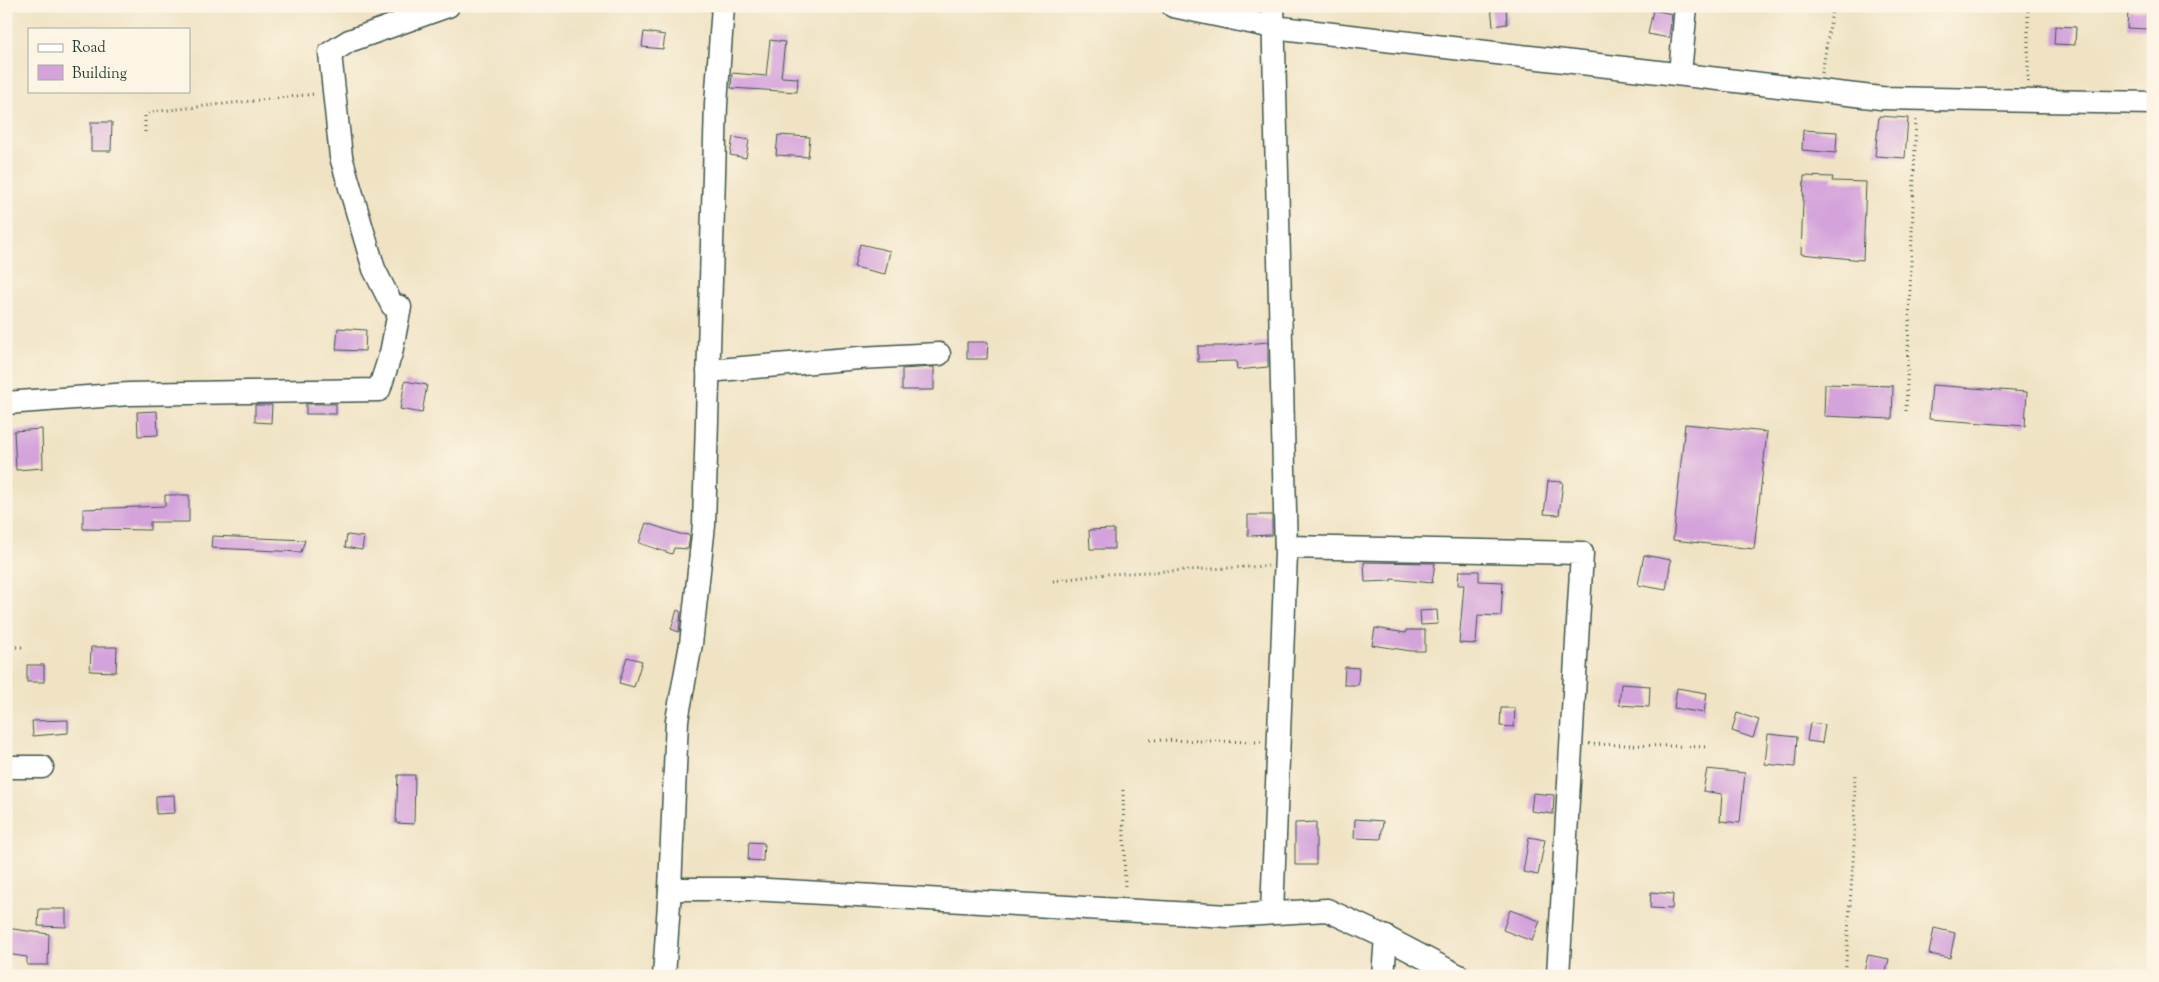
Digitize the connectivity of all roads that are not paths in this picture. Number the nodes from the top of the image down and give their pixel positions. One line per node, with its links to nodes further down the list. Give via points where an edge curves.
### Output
1 (448, 6): 10 (street, via 349,41 330,53 341,157 374,269 392,305 400,307 391,354 379,390 129,394)
2 (723, 6): 9 (street, via 716,104)
3 (1173, 6): 5 (street)
4 (1686, 6): 6 (street)
5 (1273, 16): 6 (street); 11 (street)
6 (1680, 74): 7 (street, via 1881,98)
7 (2153, 103)
8 (939, 354): 9 (street)
9 (708, 371): 14 (street, via 704,525 691,644 677,720)
10 (6, 402)
11 (1286, 556): 15 (street); 20 (street, via 1582,552)
12 (6, 767): 13 (street)
13 (42, 767)
14 (670, 889): 15 (street, via 750,889 1228,916); 17 (street)
15 (1272, 913): 16 (street, via 1327,910)
16 (1386, 937): 18 (street); 19 (street)
17 (664, 976)
18 (1383, 976)
19 (1459, 976)
20 (1558, 976)

